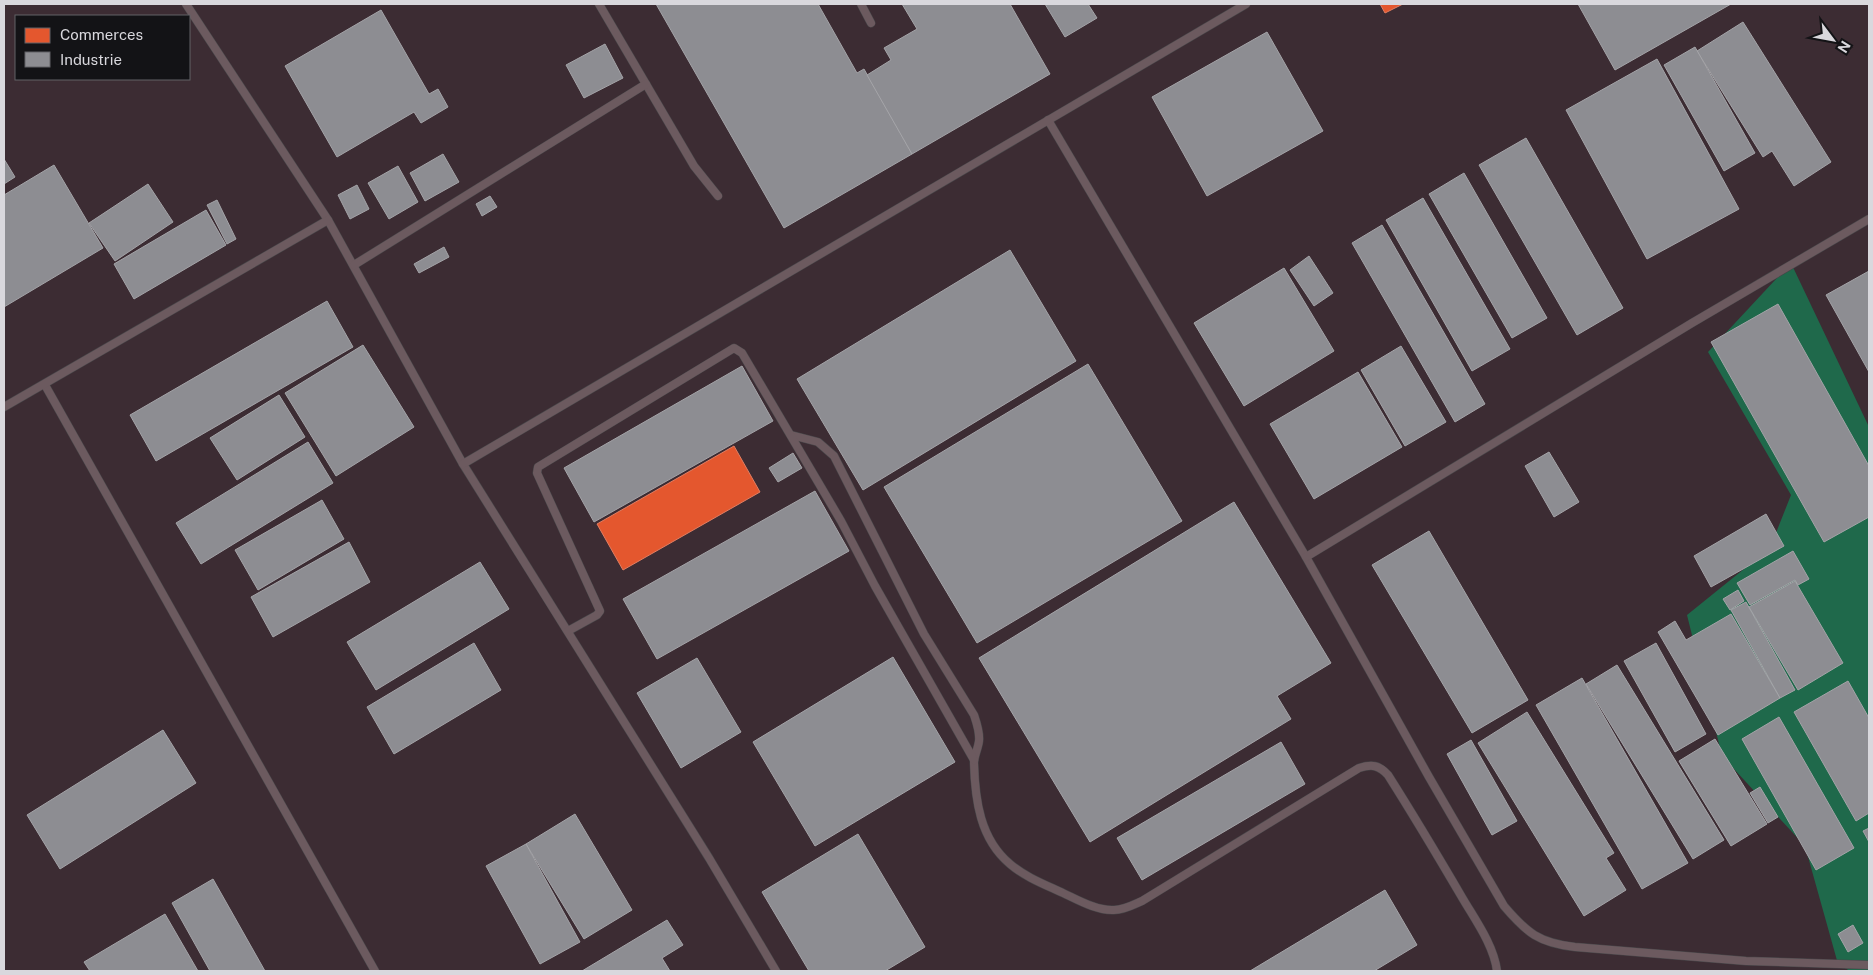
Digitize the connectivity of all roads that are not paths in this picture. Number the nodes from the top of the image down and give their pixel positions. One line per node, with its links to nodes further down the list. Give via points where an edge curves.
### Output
1 (186, 4): 10 (lane)
2 (599, 4): 6 (lane)
3 (861, 4): 5 (lane)
4 (1246, 4): 7 (lane)
5 (872, 23)
6 (646, 84): 8 (lane, via 694,166); 11 (lane)
7 (1048, 120): 15 (lane); 16 (lane)
8 (718, 196)
9 (1869, 219): 16 (lane, via 1692,322)
10 (328, 220): 11 (lane); 12 (lane)
11 (354, 266): 15 (lane)
12 (44, 385): 13 (lane); 20 (lane)
13 (4, 407)
14 (791, 435): 17 (lane, via 742,352 734,348 541,464 537,473 600,610 597,615); 18 (lane); 18 (lane, via 818,442 834,456 844,473 924,634 974,715 979,741)
15 (463, 464): 17 (lane)
16 (1306, 558): 19 (lane, via 1504,906 1536,937 1553,945 1614,952)
17 (568, 631): 21 (lane)
18 (974, 760): 22 (lane, via 975,795 992,845 1010,864 1032,878 1071,897 1114,911 1142,901 1359,768 1375,766 1388,775 1428,840 1482,933)
19 (1869, 965)
20 (375, 971)
21 (776, 971)
22 (1497, 971)

